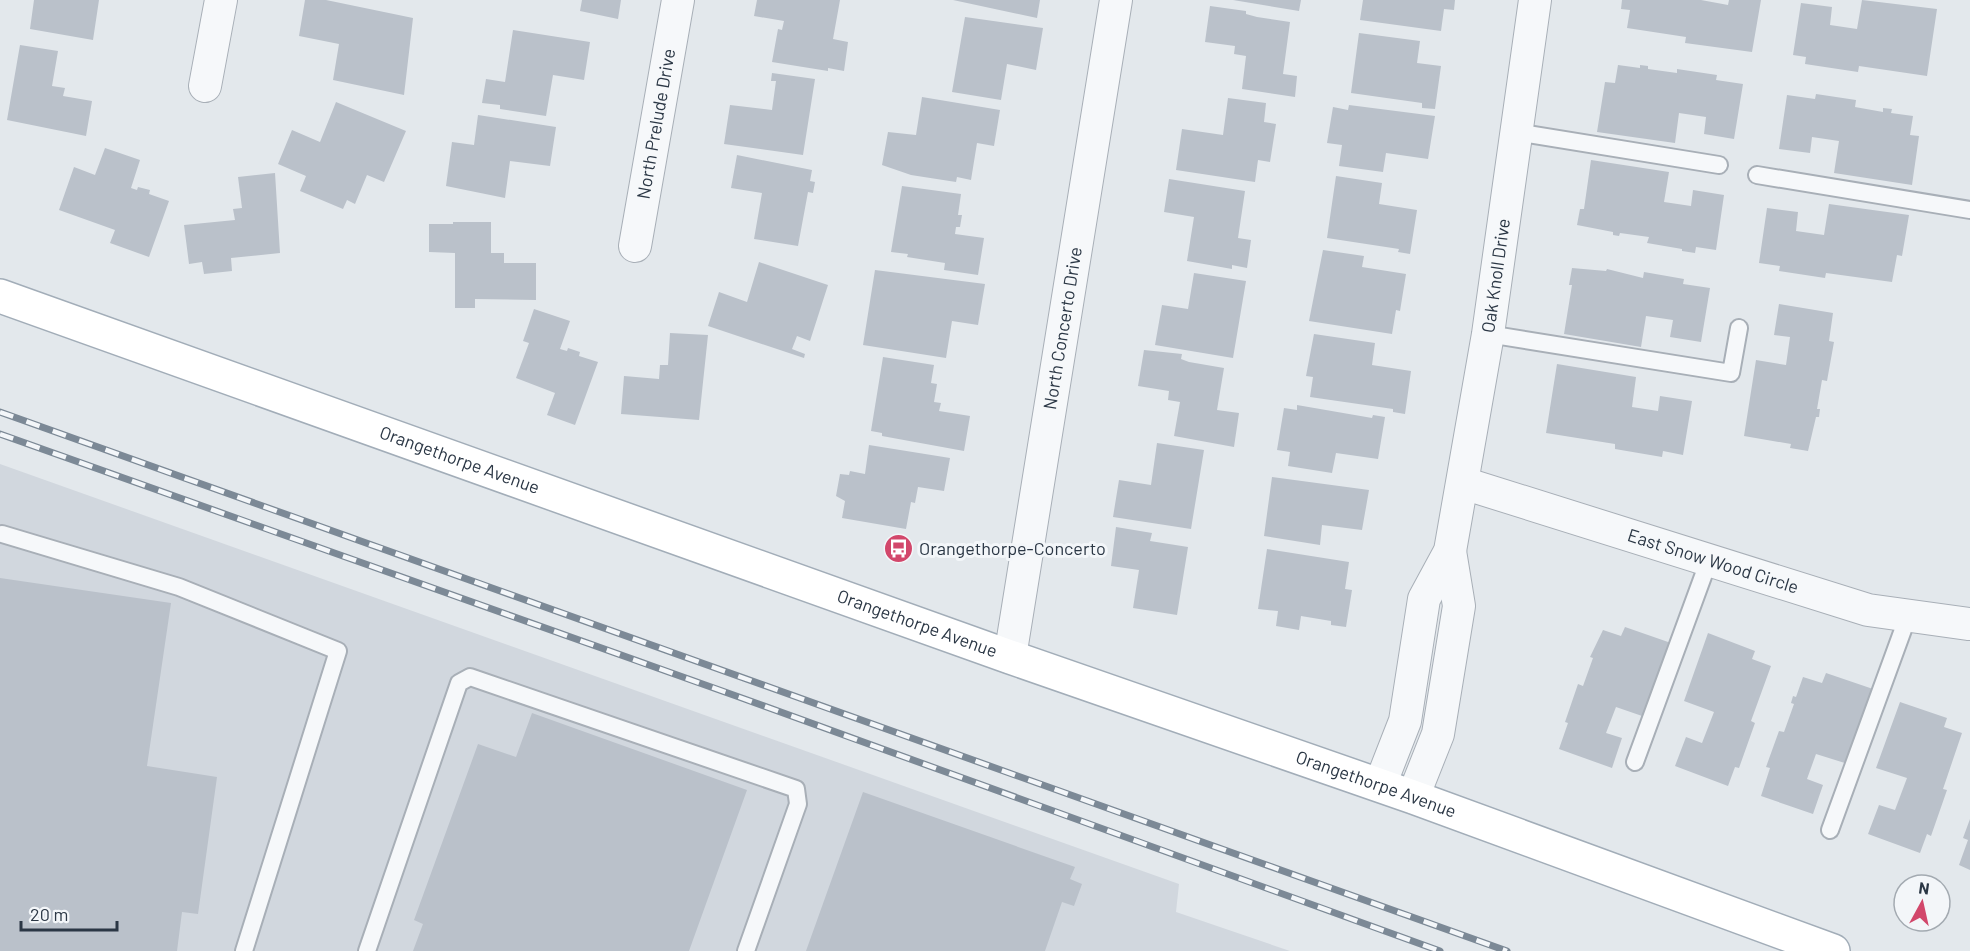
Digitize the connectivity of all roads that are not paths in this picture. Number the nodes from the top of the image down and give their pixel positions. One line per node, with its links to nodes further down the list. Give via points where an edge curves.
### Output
1 (221, 0): 5 (street)
2 (678, 0): 10 (street, North Prelude Drive)
3 (1116, 0): 20 (street, North Concerto Drive)
4 (1535, 0): 6 (street, Oak Knoll Drive)
5 (206, 86)
6 (1516, 132): 7 (lane); 13 (street, Oak Knoll Drive)
7 (1719, 165)
8 (1757, 175): 9 (lane)
9 (1970, 210)
10 (635, 246)
11 (0, 296): 20 (main road, Orangethorpe Avenue)
12 (1739, 328): 13 (lane, via 1731,373)
13 (1488, 334): 14 (street, Oak Knoll Drive)
14 (1463, 483): 16 (street, Oak Knoll Drive); 17 (street, East Snow Wood Circle)
15 (2, 534): 25 (lane, via 179,587 338,651)
16 (1450, 551): 22 (street, Oak Knoll Drive, via 1424,599 1405,721); 23 (street, Oak Knoll Drive, via 1459,606 1438,734)
17 (1709, 560): 18 (street, East Snow Wood Circle, via 1868,610); 21 (lane)
18 (1908, 616): 19 (street, East Snow Wood Circle); 24 (lane)
19 (1969, 624)
20 (1010, 657): 22 (main road, Orangethorpe Avenue)
21 (1635, 762)
22 (1380, 785): 23 (main road, Orangethorpe Avenue)
23 (1413, 797): 28 (main road, Orangethorpe Avenue)
24 (1830, 830)
25 (244, 951)
26 (367, 951): 27 (lane, via 459,683 470,677 796,789 798,804)
27 (746, 951)
28 (1833, 951)

